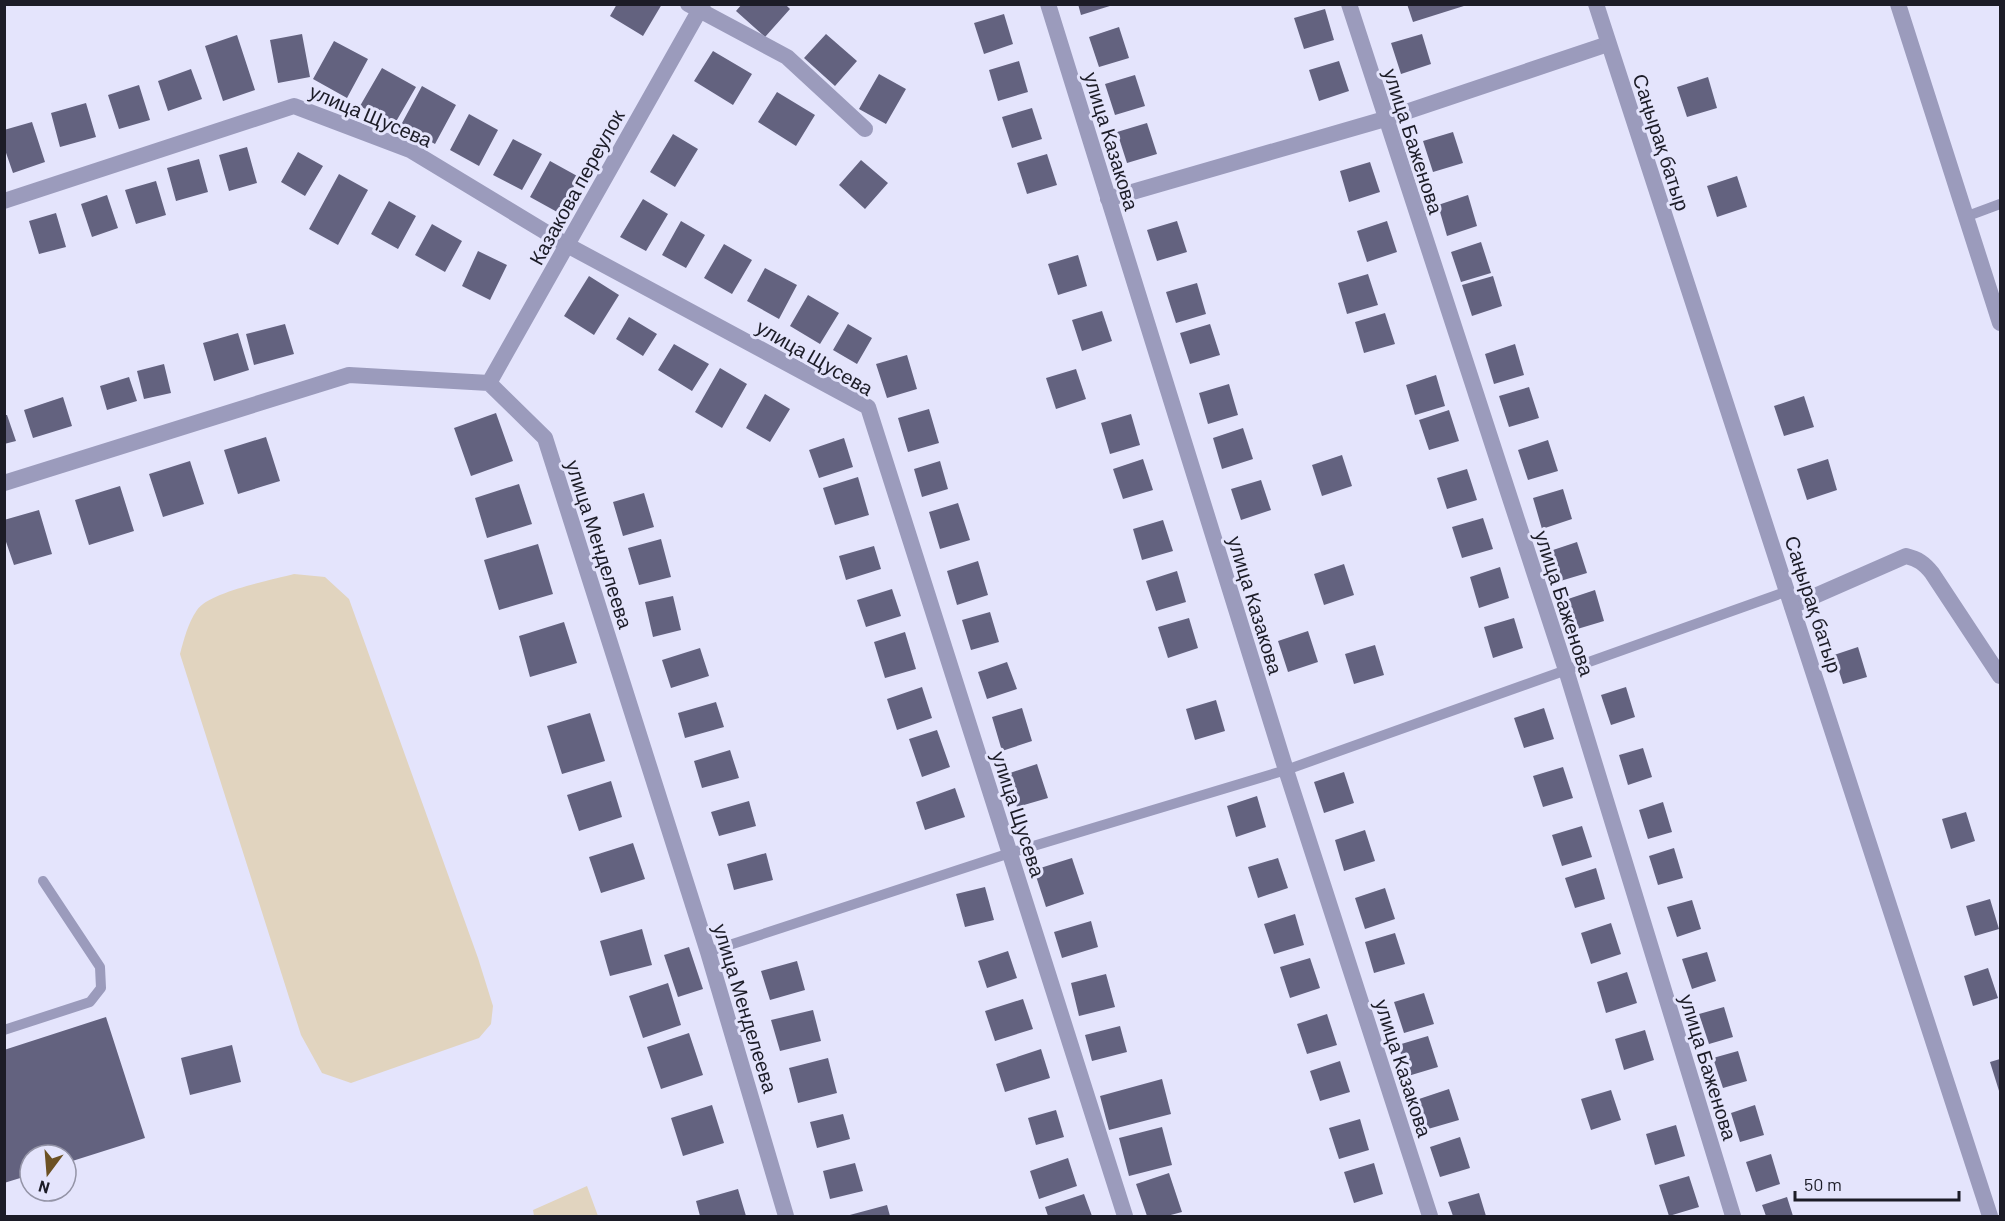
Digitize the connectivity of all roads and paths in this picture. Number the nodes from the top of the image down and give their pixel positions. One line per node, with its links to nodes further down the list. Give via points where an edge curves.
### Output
1 (1048, 4): 9 (street, улица Казакова)
2 (1349, 4): 7 (street, улица Баженова)
3 (1596, 4): 6 (street, Саңырақ батыр)
4 (1898, 4): 12 (street)
5 (696, 7): 8 (street, Казакова переулок, via 787,57); 13 (street, Казакова переулок)
6 (1608, 44): 7 (street); 17 (street, Саңырақ батыр)
7 (1385, 119): 9 (street); 18 (street, улица Баженова)
8 (865, 129)
9 (1108, 199): 20 (street, улица Казакова)
10 (4, 201): 13 (street, улица Щусева, via 294,106 410,150)
11 (2001, 204): 12 (lane)
12 (1965, 218): 14 (street)
13 (567, 245): 15 (street, Казакова переулок); 21 (street, улица Щусева, via 868,407)
14 (2000, 320)
15 (489, 383): 16 (street, via 349,375); 23 (street, улица Менделеева, via 544,438)
16 (4, 483)
17 (1790, 599): 18 (lane); 19 (street, via 1906,556 1915,558 1932,573); 29 (street, Саңырақ батыр)
18 (1566, 670): 20 (lane); 28 (street, улица Баженова)
19 (2001, 676)
20 (1286, 770): 21 (lane); 27 (street, улица Казакова)
21 (1010, 853): 23 (lane); 26 (street, улица Щусева)
22 (43, 881): 24 (lane, via 100,967 101,988 90,1002)
23 (708, 952): 25 (street, улица Менделеева)
24 (4, 1030)
25 (786, 1216)
26 (1125, 1216)
27 (1430, 1216)
28 (1733, 1216)
29 (1990, 1216)

